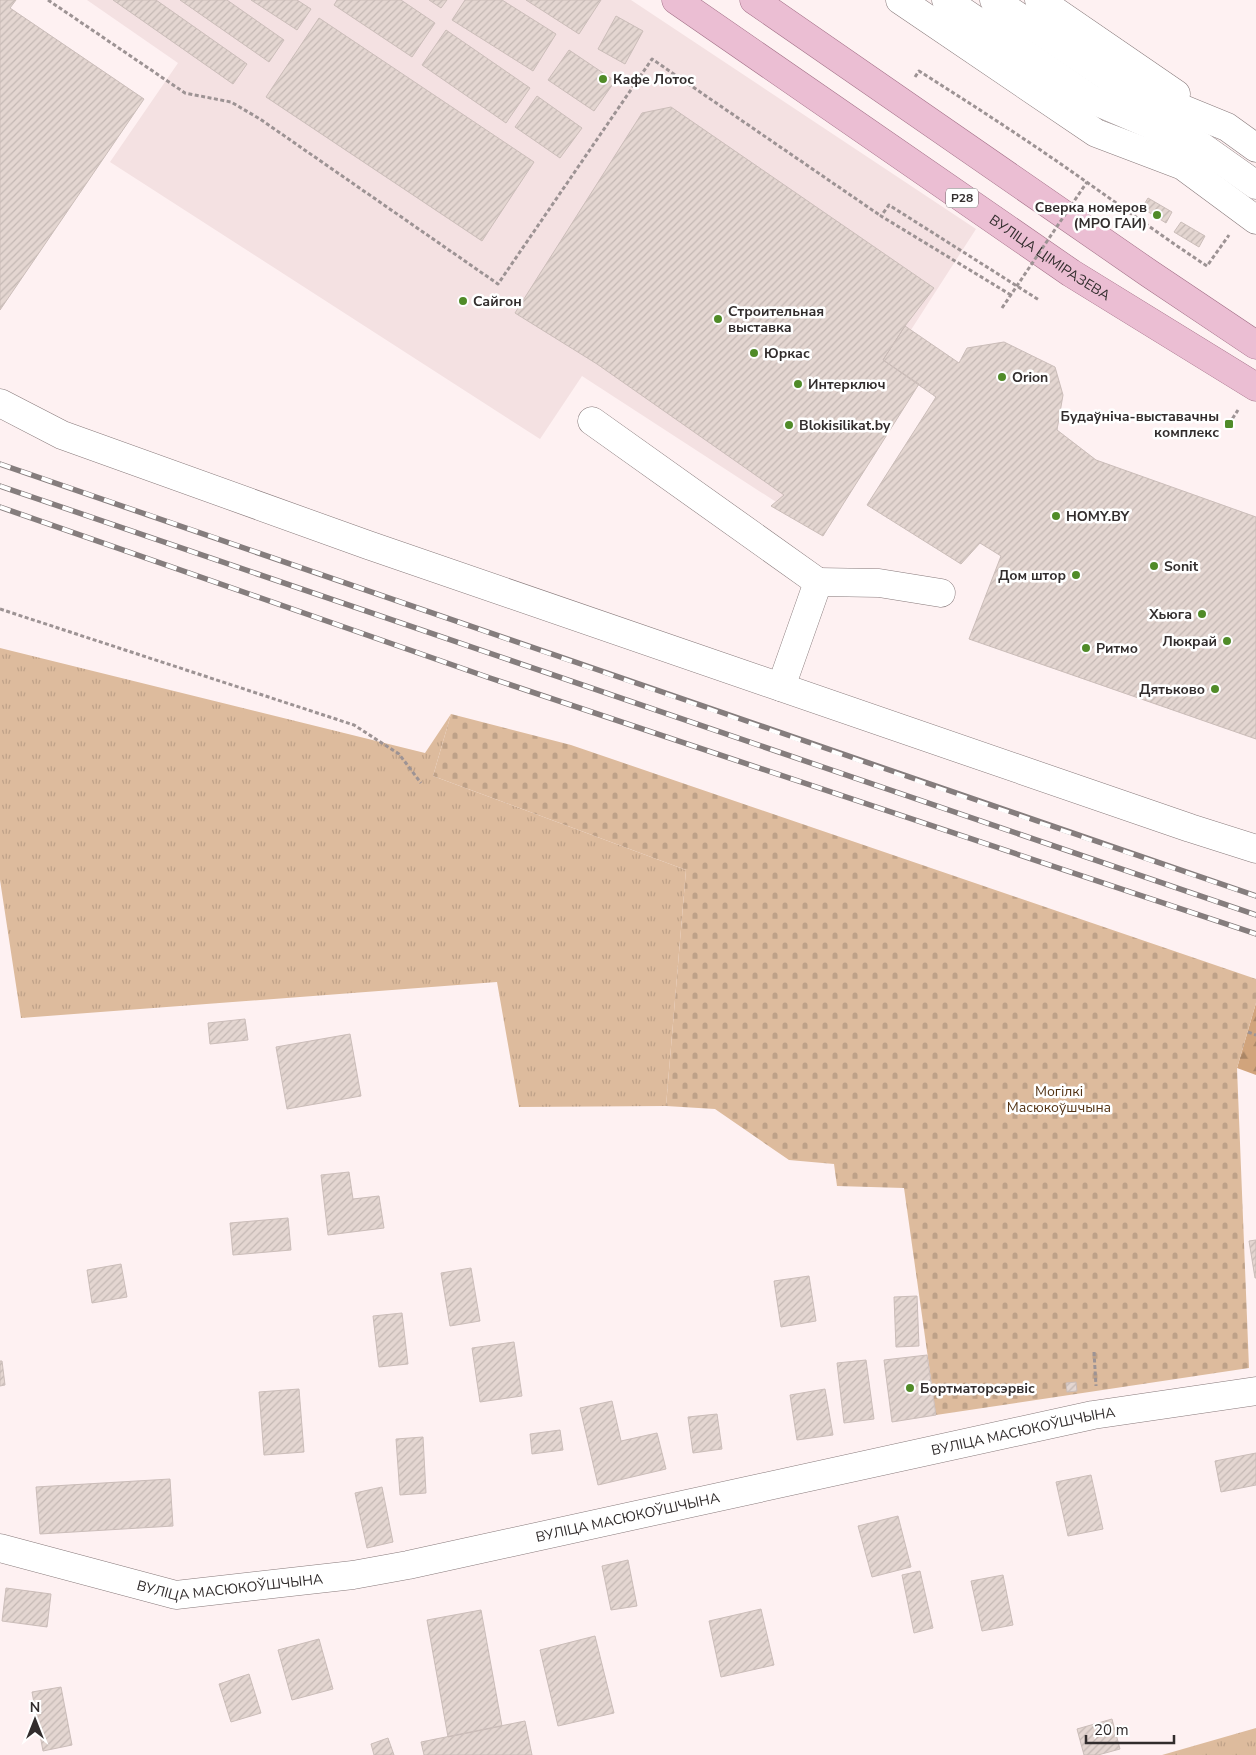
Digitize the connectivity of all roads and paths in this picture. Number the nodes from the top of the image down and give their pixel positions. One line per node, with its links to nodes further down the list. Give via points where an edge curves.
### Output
1 (48, 0): 19 (path, via 184,93 231,102 260,119 498,284 652,59)
2 (676, 0): 24 (main road, ВУЛІЦА ЦІМІРАЗЕВА / Р28, via 1071,273)
3 (754, 0): 23 (main road)
4 (900, 0): 18 (street, via 1090,130 1183,166)
5 (923, 0): 18 (street, via 1095,117 1192,154)
6 (946, 0): 17 (street, via 1093,100 1201,146)
7 (966, 0): 15 (street, via 1100,92 1208,136)
8 (994, 0): 12 (street, via 1112,80)
9 (1016, 0): 12 (street)
10 (1039, 0): 13 (street)
11 (919, 71): 16 (path)
12 (1156, 98): 13 (street)
13 (1220, 125): 14 (street)
14 (1256, 148)
15 (1256, 170)
16 (1087, 182): 18 (path, via 1208,266); 20 (path, bridge)
17 (1256, 185)
18 (1252, 211)
19 (882, 216): 20 (path); 21 (path, via 889,205)
20 (1011, 295): 22 (path, bridge)
21 (1039, 300)
22 (1002, 308)
23 (1256, 345)
24 (1256, 387)
25 (0, 403): 30 (street, via 62,435 368,545)
26 (592, 421): 27 (street)
27 (818, 582): 28 (street, via 879,584); 30 (street)
28 (941, 593)
29 (0, 609): 31 (path, via 354,725 399,754)
30 (781, 687): 32 (street)
31 (422, 784)
32 (1256, 849)
33 (1248, 1032): 34 (path)
34 (1256, 1035)
35 (1094, 1352): 37 (path, via 1096,1390)
36 (1256, 1391): 37 (street, ВУЛІЦА МАСЮКОЎШЧЫНА)
37 (1102, 1413): 38 (street, ВУЛІЦА МАСЮКОЎШЧЫНА, via 353,1575 176,1595)
38 (0, 1548)

